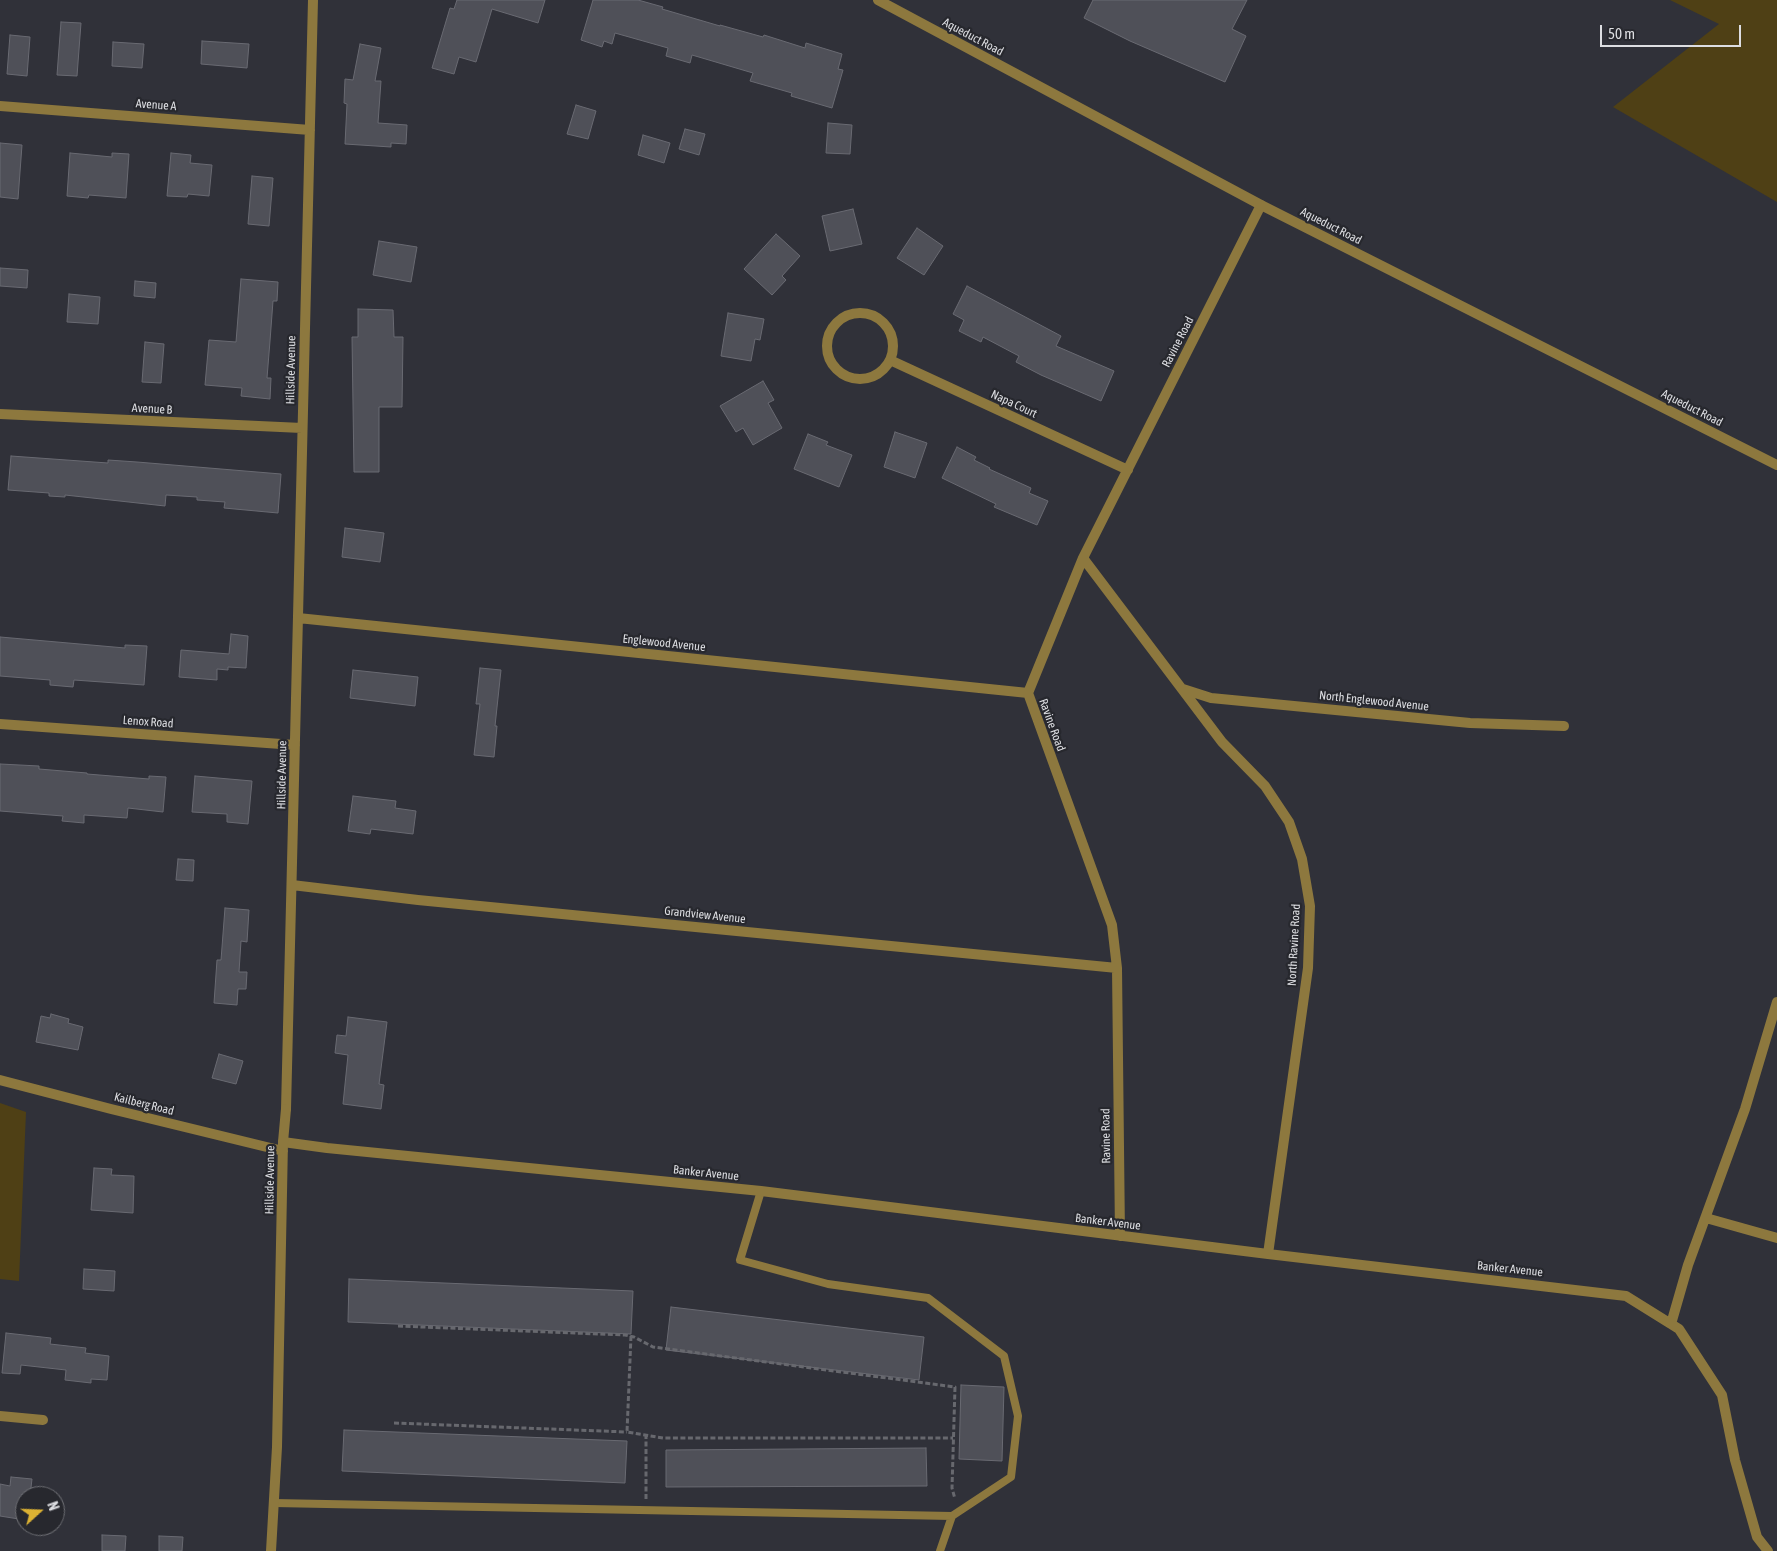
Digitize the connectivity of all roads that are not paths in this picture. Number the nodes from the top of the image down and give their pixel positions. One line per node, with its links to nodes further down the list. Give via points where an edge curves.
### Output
1 (312, 0): 4 (street, Hillside Avenue)
2 (878, 0): 5 (street, Aqueduct Road)
3 (0, 106): 4 (street, Avenue A)
4 (310, 130): 8 (street, Hillside Avenue)
5 (1261, 205): 9 (street, Aqueduct Road); 10 (street, Ravine Road)
6 (890, 360): 6 (street, via 893,350 891,335 874,316 853,314 835,324 827,344 828,355 842,374 863,379 874,376 884,370); 10 (street, Napa Court)
7 (0, 414): 8 (street, Avenue B)
8 (302, 428): 12 (street, Hillside Avenue)
9 (1777, 464)
10 (1128, 470): 11 (street, Ravine Road)
11 (1083, 558): 13 (street, North Ravine Road); 14 (street, Ravine Road)
12 (298, 618): 14 (street, Englewood Avenue); 17 (street, Hillside Avenue)
13 (1183, 689): 16 (street, North Englewood Avenue, via 1212,698 1470,723); 27 (street, North Ravine Road, via 1222,742 1264,786 1288,822 1302,859 1310,906 1308,968)
14 (1028, 693): 19 (street, Ravine Road, via 1112,925)
15 (0, 724): 17 (street, Lenox Road)
16 (1564, 726)
17 (295, 745): 18 (street, Hillside Avenue)
18 (292, 886): 19 (street, Grandview Avenue); 22 (street, Hillside Avenue)
19 (1117, 968): 25 (street, Ravine Road)
20 (1777, 1002): 24 (street, via 1746,1109)
21 (0, 1080): 22 (street, Kailberg Road, via 111,1109)
22 (283, 1147): 23 (street, Banker Avenue, via 336,1149); 31 (street, Hillside Avenue)
23 (761, 1191): 25 (street, Banker Avenue); 32 (lane, via 740,1260 828,1284 928,1298 1004,1356 1018,1416 1011,1477)
24 (1706, 1218): 26 (street); 28 (street)
25 (1120, 1236): 27 (street, Banker Avenue)
26 (1777, 1238)
27 (1268, 1254): 28 (street, Banker Avenue, via 1626,1296)
28 (1671, 1324): 35 (street, Banker Avenue, via 1679,1329 1722,1395 1735,1460 1757,1537)
29 (0, 1416): 30 (street)
30 (43, 1420)
31 (274, 1504): 32 (lane); 33 (street, Hillside Avenue)
32 (956, 1514): 34 (lane)
33 (271, 1551)
34 (940, 1551)
35 (1768, 1551)

